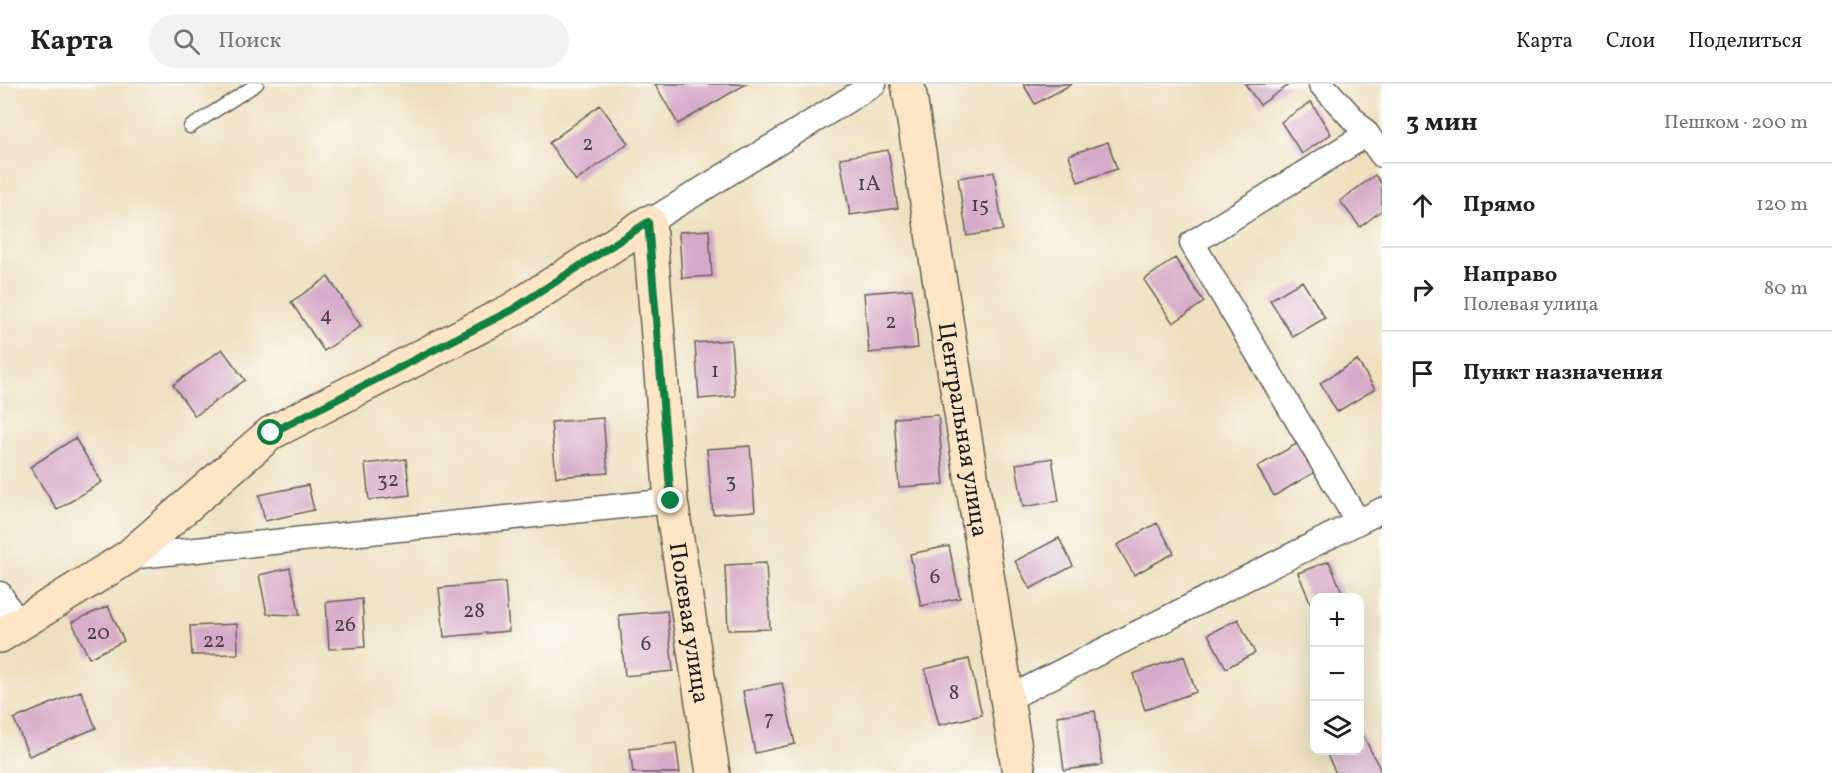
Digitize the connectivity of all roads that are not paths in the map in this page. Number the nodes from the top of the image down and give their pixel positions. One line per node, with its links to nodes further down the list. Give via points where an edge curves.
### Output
1 (257, 84): 5 (lane)
2 (874, 84): 8 (street)
3 (908, 84): 15 (street, Центральная улица)
4 (1321, 84): 6 (street)
5 (190, 127)
6 (1367, 134): 7 (street); 11 (street, via 1192,243)
7 (1382, 155)
8 (648, 222): 9 (street, Полевая улица); 12 (street, via 512,310 271,433)
9 (671, 501): 12 (street); 16 (street, Полевая улица)
10 (1382, 510): 11 (street)
11 (1358, 522): 15 (street)
12 (128, 557): 14 (street)
13 (0, 594): 14 (street)
14 (9, 630)
15 (1007, 699): 17 (street, Центральная улица)
16 (713, 773)
17 (1018, 773)

